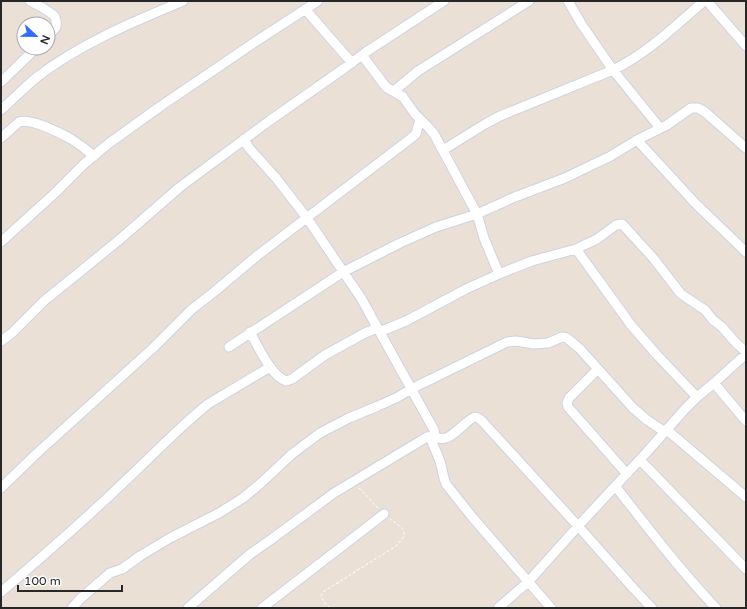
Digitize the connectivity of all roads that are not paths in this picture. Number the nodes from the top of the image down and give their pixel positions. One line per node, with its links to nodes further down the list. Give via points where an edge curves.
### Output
1 (30, 1): 9 (street)
2 (183, 1): 17 (street, via 125,26 73,53 38,77)
3 (318, 1): 8 (street)
4 (444, 1): 11 (street)
5 (529, 1): 16 (street, via 418,71)
6 (568, 1): 14 (street)
7 (705, 1): 10 (street); 14 (street, via 643,52)
8 (305, 9): 13 (street); 25 (street, via 158,108)
9 (54, 16)
10 (746, 46)
11 (362, 55): 13 (street); 16 (street, via 386,87)
12 (28, 56): 15 (street)
13 (352, 63): 21 (street)
14 (613, 70): 19 (street); 24 (street, via 495,119)
15 (1, 82)
16 (394, 91): 18 (street, via 401,94)
17 (1, 110)
18 (420, 119): 24 (street, via 434,134); 27 (street, via 416,134)
19 (660, 128): 22 (street); 23 (street, via 691,108 698,108)
20 (1, 138): 25 (street, via 22,121 37,124 71,139)
21 (244, 139): 27 (street); 35 (street, via 180,187 44,301)
22 (637, 140): 26 (street, via 609,157 564,178); 30 (street)
23 (746, 148)
24 (443, 150): 26 (street)
25 (94, 156): 28 (street)
26 (477, 214): 31 (street, via 436,227); 32 (street)
27 (307, 218): 31 (street); 49 (street, via 192,309)
28 (1, 242)
29 (576, 249): 32 (street, via 532,261); 37 (street, via 622,224 681,294 704,310); 42 (street, via 631,325)
30 (746, 252)
31 (343, 272): 33 (street); 34 (street)
32 (499, 274): 33 (street, via 406,321)
33 (378, 330): 38 (street, via 365,333 325,355 292,379 282,380); 41 (street)
34 (250, 332): 36 (street); 38 (street)
35 (1, 341)
36 (229, 347)
37 (746, 353): 40 (street)
38 (270, 367): 55 (street, via 202,409 97,508)
39 (598, 370): 41 (street, via 567,338 562,337 548,344 512,341); 44 (street, via 632,408); 47 (street, via 569,398 568,407)
40 (714, 383): 42 (street); 43 (street)
41 (411, 388): 45 (street, via 434,430); 56 (street, via 398,397 320,433 292,454 243,498 170,538 122,569 110,573)
42 (697, 397): 44 (street)
43 (746, 421)
44 (666, 431): 46 (street); 50 (street)
45 (432, 437): 52 (street, via 446,438 478,417); 54 (street, via 446,484); 57 (street, via 334,493 248,555)
46 (640, 460): 47 (street); 53 (street)
47 (627, 474): 48 (street)
48 (616, 487): 52 (street); 62 (street, via 689,579)
49 (1, 488)
50 (746, 497)
51 (384, 514): 58 (street)
52 (578, 526): 54 (street); 61 (street)
53 (746, 569)
54 (528, 582): 59 (street); 60 (street)
55 (1, 592)
56 (72, 608)
57 (188, 608)
58 (262, 608)
59 (498, 608)
60 (551, 608)
61 (652, 608)
62 (716, 608)

